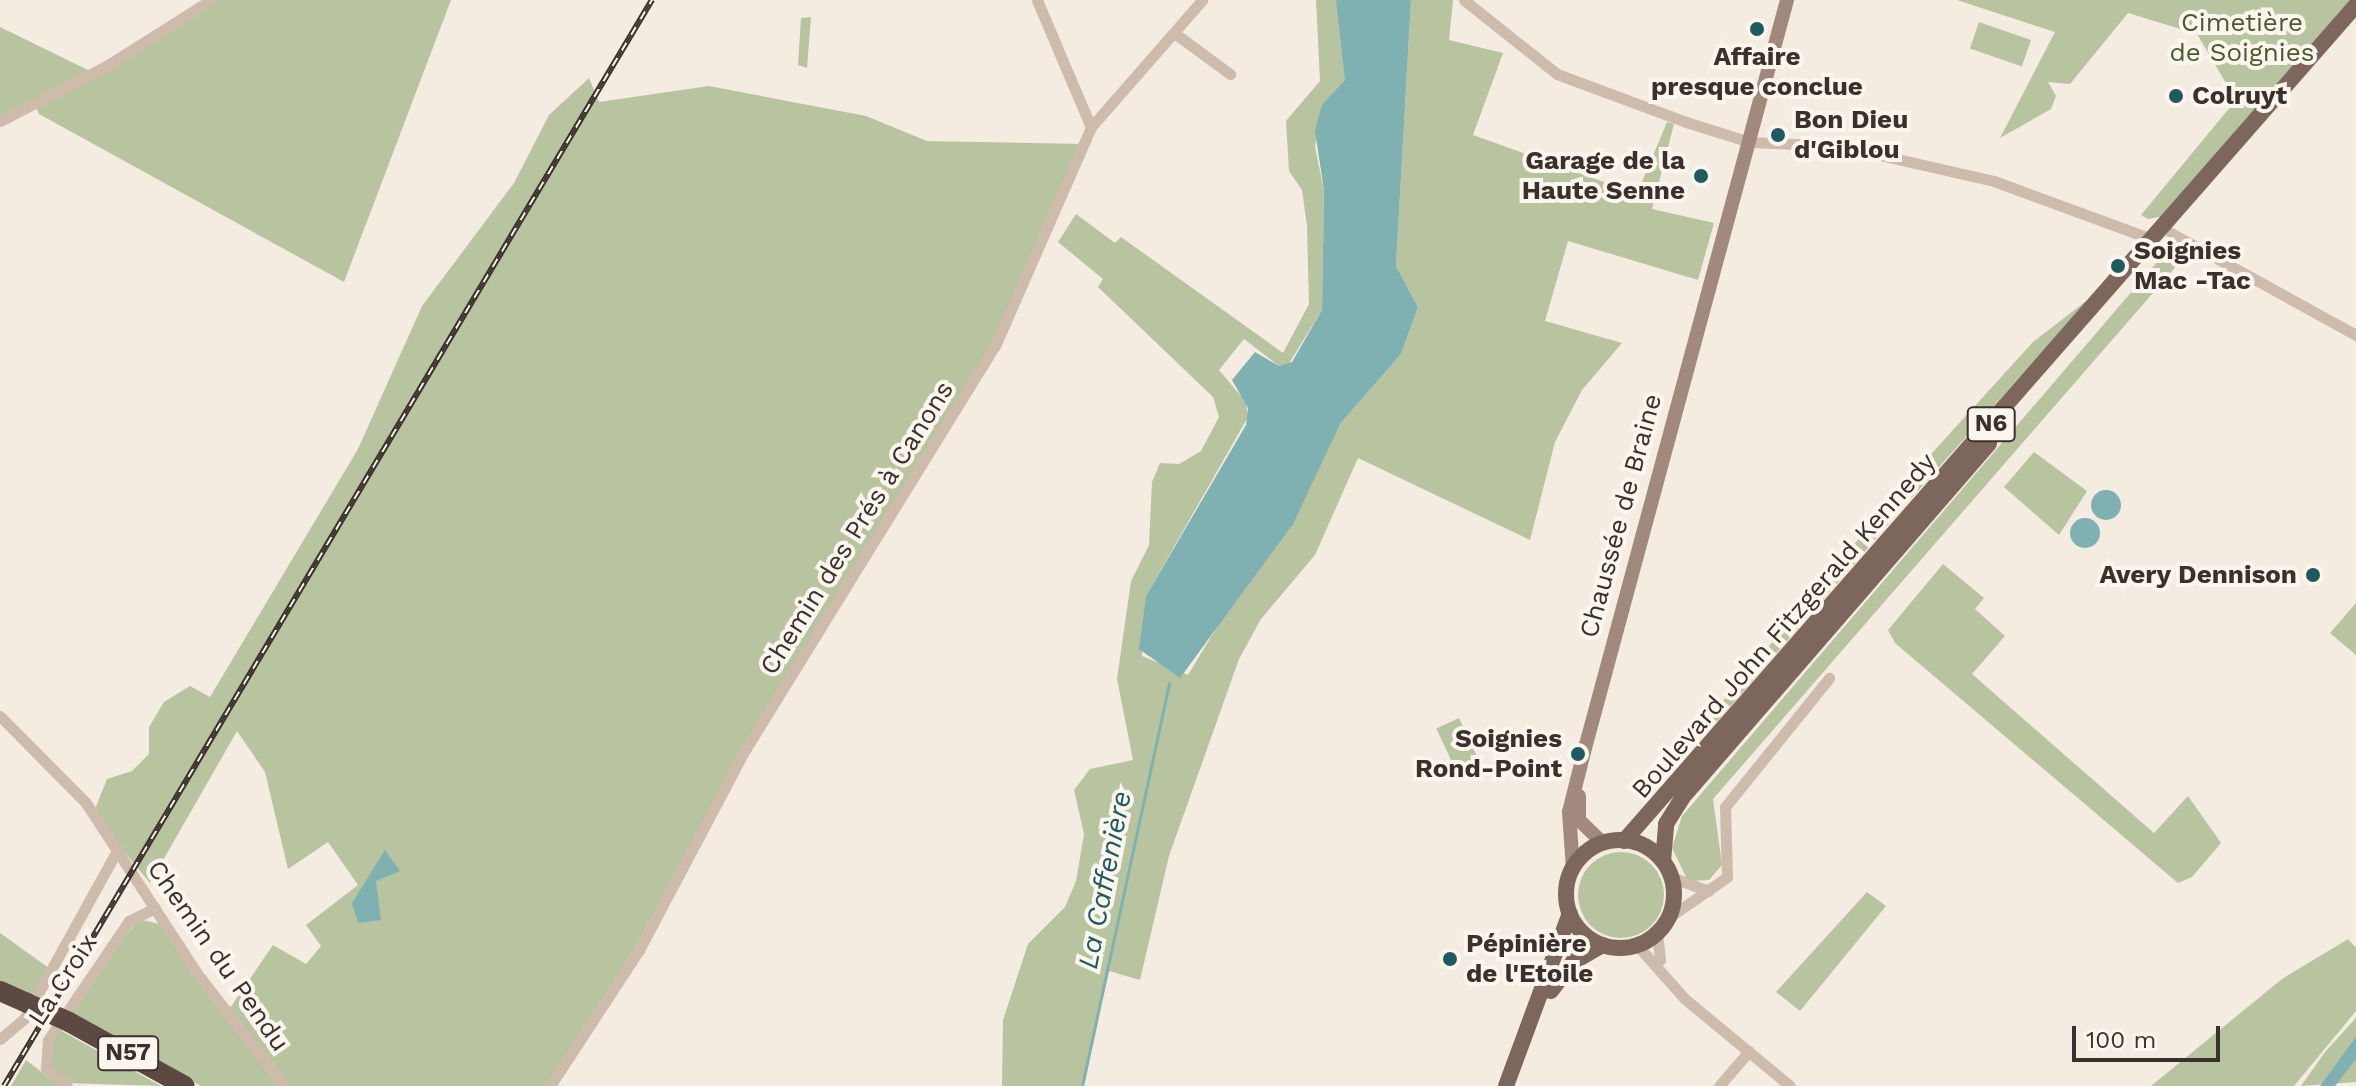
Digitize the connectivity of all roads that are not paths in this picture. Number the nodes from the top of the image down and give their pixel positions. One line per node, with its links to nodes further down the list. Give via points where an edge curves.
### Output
1 (211, 0): 10 (street, via 108,65)
2 (1037, 0): 11 (street)
3 (1202, 0): 8 (street, Chemin des Prés à Canons)
4 (1464, 0): 12 (street, via 1557,74)
5 (1787, 0): 12 (street, Chaussée de Braine)
6 (2356, 5): 15 (main road, Boulevard John Fitzgerald Kennedy / N6)
7 (2356, 22): 14 (main road, Boulevard John Fitzgerald Kennedy / N6)
8 (1177, 35): 9 (street); 11 (street, Chemin des Prés à Canons)
9 (1230, 74)
10 (0, 121)
11 (1091, 127): 40 (street, Chemin des Prés à Canons, via 995,346 745,750 639,950)
12 (1750, 142): 13 (street, Chaussée de Braine); 15 (street, via 1840,146 1994,181)
13 (1739, 177): 20 (street, Chaussée de Braine, via 1579,794 1579,820); 23 (street, Chaussée de Braine, via 1569,812)
14 (2171, 233): 16 (street); 22 (main road, Boulevard John Fitzgerald Kennedy / N6, via 1703,772 1666,824)
15 (2152, 239): 19 (main road, Boulevard John Fitzgerald Kennedy / N6)
16 (2356, 335)
17 (1829, 678): 25 (street, via 1733,794 1723,817 1730,870)
18 (0, 716): 21 (street, Chemin du Pendu, via 58,767)
19 (1624, 841): 20 (main road); 22 (main road)
20 (1603, 843): 23 (main road)
21 (118, 849): 26 (street, Chemin du Pendu); 35 (street, via 37,998)
22 (1663, 861): 24 (main road)
23 (1573, 869): 27 (main road)
24 (1671, 877): 25 (street); 28 (main road)
25 (1709, 891): 28 (street)
26 (155, 908): 37 (street, La Croix, via 129,921 48,1040 46,1068); 39 (street, Chemin du Pendu)
27 (1570, 913): 30 (main road); 34 (main road)
28 (1668, 918): 29 (main road)
29 (1657, 934): 31 (main road); 32 (street)
30 (1602, 945): 31 (main road); 34 (main road, via 1573,962)
31 (1637, 945): 32 (street)
32 (1661, 964): 36 (street, via 1685,999)
33 (0, 991): 38 (highway, N57, bridge)
34 (1543, 1002): 41 (main road)
35 (0, 1039)
36 (1749, 1051): 42 (street); 43 (street)
37 (67, 1086)
38 (185, 1086)
39 (284, 1086)
40 (550, 1086)
41 (1506, 1086)
42 (1719, 1086)
43 (1790, 1086)

